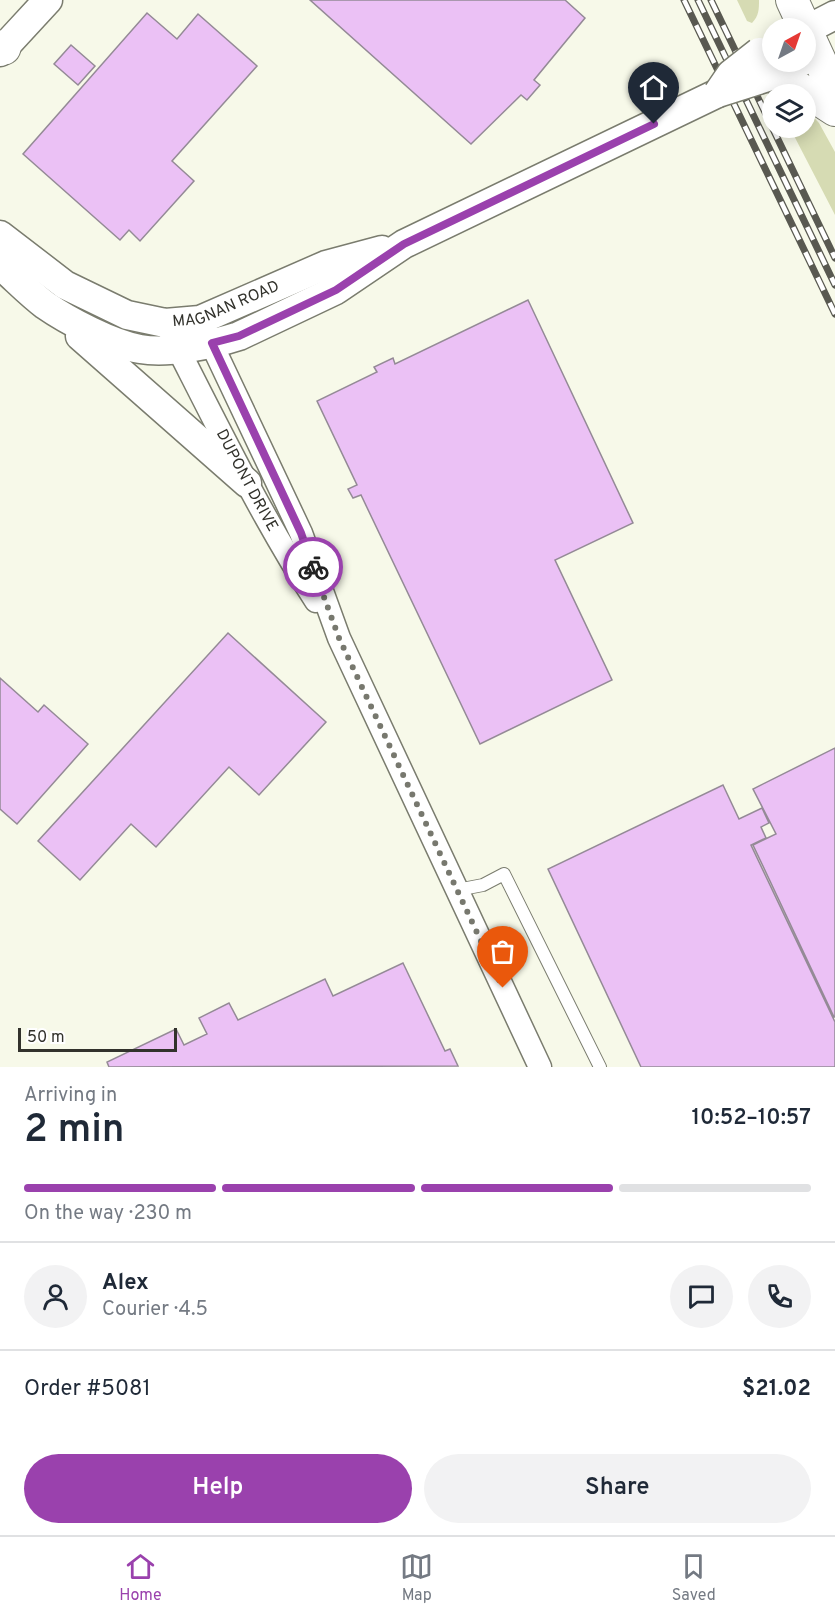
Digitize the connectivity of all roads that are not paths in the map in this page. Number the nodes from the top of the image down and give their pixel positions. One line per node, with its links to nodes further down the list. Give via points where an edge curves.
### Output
1 (48, 0): 6 (street)
2 (792, 0): 4 (main road)
3 (835, 15): 5 (street, MAGNAN ROAD)
4 (800, 18)
5 (816, 41)
6 (1, 49)
7 (816, 54): 10 (main road)
8 (762, 60): 15 (street, MAGNAN ROAD, bridge, via 731,74 718,93 404,244 326,265)
9 (784, 72): 11 (main road)
10 (835, 93)
11 (835, 110)
12 (0, 235): 16 (street, MAGNAN ROAD, via 65,285)
13 (0, 265): 14 (street)
14 (45, 305): 16 (street, via 103,337 142,350); 17 (street)
15 (206, 332): 16 (street, MAGNAN ROAD); 18 (street, DUPONT DRIVE, via 301,533)
16 (171, 336): 17 (street, DUPONT DRIVE)
17 (247, 483): 18 (street, DUPONT DRIVE)
18 (339, 638): 19 (street, DUPONT DRIVE)
19 (457, 890): 20 (street, DUPONT DRIVE); 21 (lane, via 483,885 504,874)
20 (540, 1067)
21 (600, 1067)

